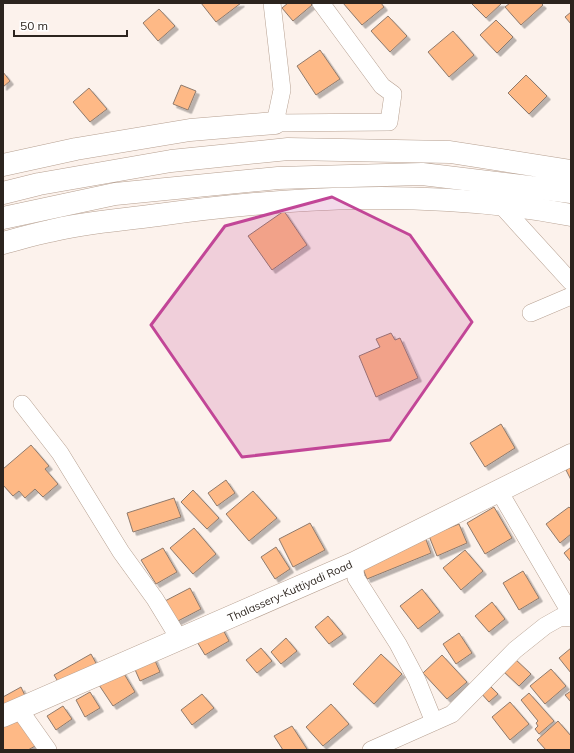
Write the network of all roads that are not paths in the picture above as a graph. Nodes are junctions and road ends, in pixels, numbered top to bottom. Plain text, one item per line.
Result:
1 (272, 3) edge
2 (321, 3) edge
3 (275, 123) junction
4 (3, 165) edge
5 (571, 171) edge
6 (571, 192) edge
7 (3, 193) edge
8 (500, 204) junction
9 (571, 215) edge
10 (3, 218) edge
11 (3, 243) edge
12 (571, 282) edge
13 (571, 296) edge
14 (530, 313) dead end
15 (22, 404) dead end
16 (571, 455) edge
17 (499, 491) junction
18 (354, 563) junction
19 (571, 614) edge
20 (571, 618) edge
21 (180, 640) junction
22 (11, 712) edge
23 (434, 722) junction
24 (48, 750) edge
25 (371, 750) edge

1 - 3 street
2 - 3 street
3 - 4 main road
5 - 7 main road
6 - 10 main road
8 - 9 main road
8 - 11 main road
8 - 12 street
13 - 14 street
15 - 21 street
16 - 17 main road, Thalassery-Kuttiyadi Road
17 - 18 main road, Thalassery-Kuttiyadi Road
17 - 19 street
18 - 21 main road, Thalassery-Kuttiyadi Road
18 - 23 street
20 - 23 street
21 - 22 main road, Thalassery-Kuttiyadi Road
22 - 24 street
23 - 25 street

